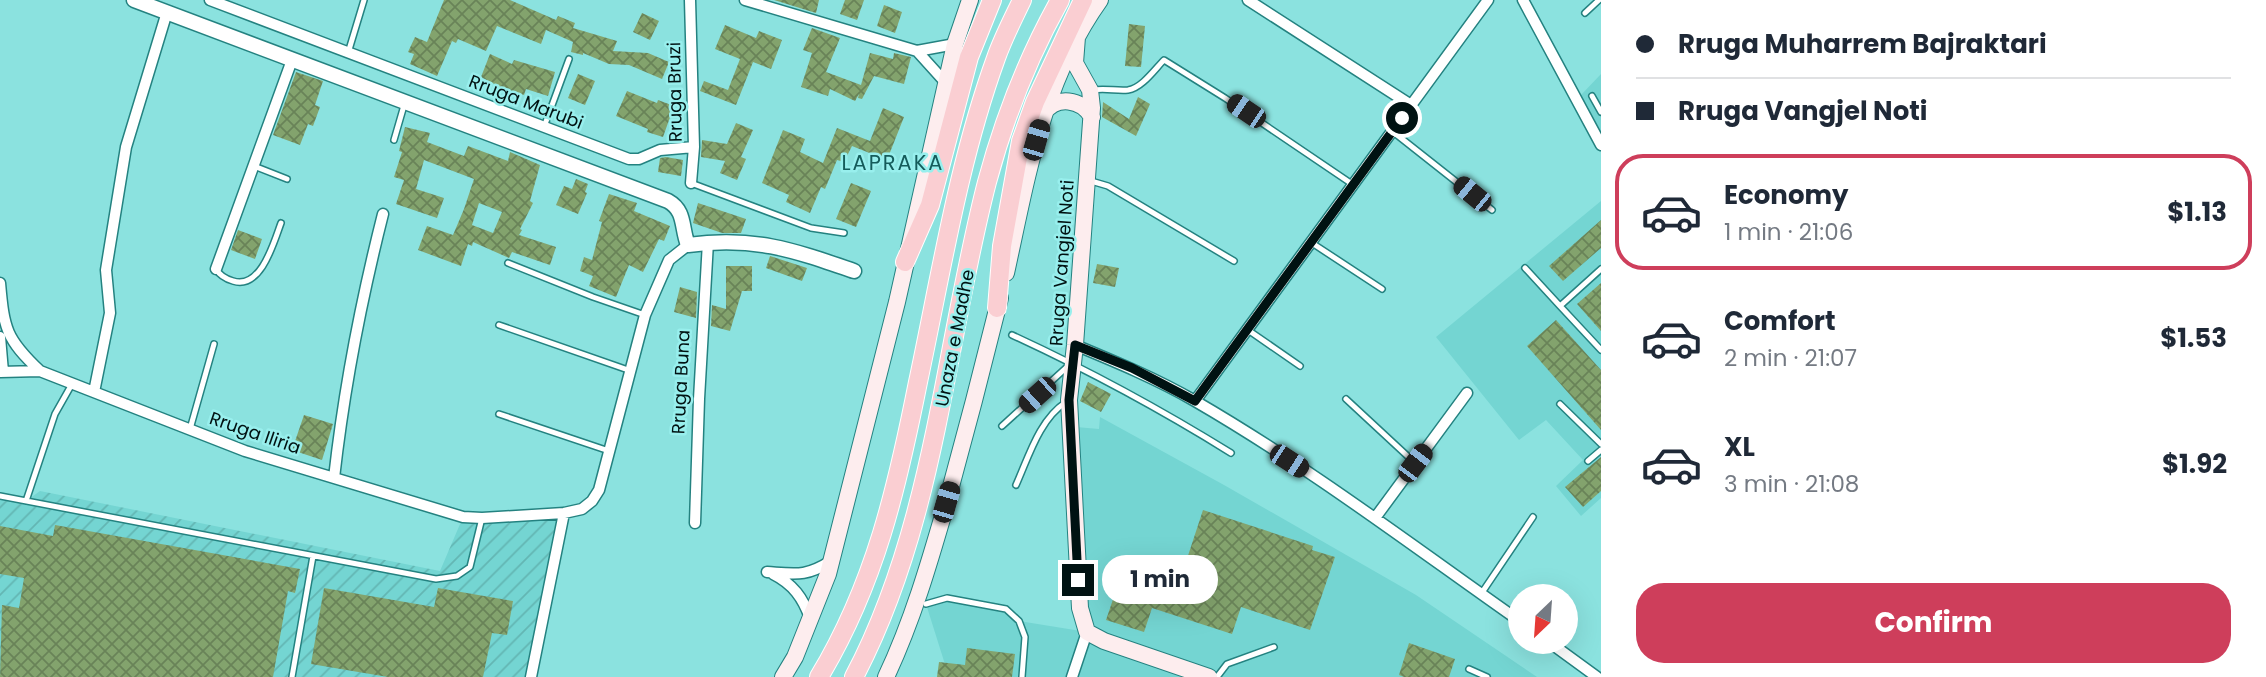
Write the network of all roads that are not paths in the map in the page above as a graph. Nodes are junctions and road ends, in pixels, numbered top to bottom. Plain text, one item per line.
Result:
1 (134, 0) edge
2 (211, 0) edge
3 (364, 0) edge
4 (690, 0) edge
5 (747, 0) edge
6 (970, 0) edge
7 (992, 0) edge
8 (1009, 0) edge
9 (1022, 0) edge
10 (1060, 0) edge
11 (1073, 0) edge
12 (1083, 0) edge
13 (1100, 0) edge
14 (1248, 0) edge
15 (1523, 0) edge
16 (1599, 0) edge
17 (1485, 1) edge
18 (167, 12) junction
19 (1585, 13) dead end
20 (1077, 37) junction
21 (955, 44) junction
22 (918, 51) junction
23 (348, 53) junction
24 (569, 59) dead end
25 (292, 60) junction
26 (1028, 66) junction
27 (945, 82) junction
28 (985, 90) junction
29 (1090, 90) junction
30 (1592, 96) dead end
31 (405, 102) junction
32 (1411, 105) junction
33 (1601, 112) edge
34 (1044, 113) junction
35 (1092, 113) junction
36 (544, 127) junction
37 (1392, 131) junction
38 (394, 140) dead end
39 (1601, 145) edge
40 (694, 147) junction
41 (254, 166) junction
42 (287, 179) dead end
43 (1088, 181) junction
44 (691, 183) joint
45 (1353, 185) junction
46 (1492, 210) dead end
47 (383, 214) dead end
48 (281, 223) dead end
49 (844, 233) dead end
50 (708, 242) junction
51 (1311, 242) junction
52 (688, 245) junction
53 (905, 261) junction
54 (1234, 261) dead end
55 (508, 262) dead end
56 (1525, 268) dead end
57 (216, 269) joint
58 (1601, 269) edge
59 (854, 271) dead end
60 (0, 283) edge
61 (1382, 289) dead end
62 (1560, 306) junction
63 (997, 308) junction
64 (645, 315) junction
65 (3, 317) junction
66 (499, 325) dead end
67 (1248, 330) junction
68 (1012, 335) dead end
69 (0, 337) edge
70 (214, 344) dead end
71 (1075, 345) junction
72 (1601, 350) edge
73 (1072, 363) junction
74 (1300, 366) dead end
75 (40, 370) junction
76 (631, 371) junction
77 (2, 372) edge
78 (72, 384) junction
79 (94, 393) junction
80 (1466, 393) dead end
81 (1346, 399) dead end
82 (1069, 400) junction
83 (1195, 401) junction
84 (1560, 404) dead end
85 (499, 414) dead end
86 (1002, 426) dead end
87 (190, 429) junction
88 (1601, 444) edge
89 (1601, 450) edge
90 (610, 452) junction
91 (1231, 453) dead end
92 (1588, 461) dead end
93 (1415, 463) junction
94 (334, 478) junction
95 (1016, 485) dead end
96 (0, 496) edge
97 (26, 501) junction
98 (564, 513) junction
99 (1375, 517) junction
100 (1533, 517) dead end
101 (482, 518) junction
102 (695, 523) dead end
103 (313, 556) junction
104 (831, 561) junction
105 (1481, 594) junction
106 (926, 604) dead end
107 (1508, 613) edge
108 (810, 618) junction
109 (1087, 632) junction
110 (1274, 647) dead end
111 (1565, 654) edge
112 (1469, 669) dead end
113 (292, 677) edge
114 (531, 677) edge
115 (783, 677) edge
116 (819, 677) edge
117 (854, 677) edge
118 (886, 677) edge
119 (1022, 677) edge
120 (1072, 677) edge
121 (1209, 677) edge
122 (1217, 677) edge
123 (1487, 677) edge
124 (1597, 677) edge

1 - 18 street
2 - 23 street, Rruga Marubi
3 - 23 lane
4 - 40 street, Rruga Bruzi
5 - 22 street
6 - 21 main road
7 - 53 highway
8 - 28 highway
9 - 28 highway, Unaza e Madhe
10 - 26 highway, Unaza e Madhe
11 - 26 highway
12 - 63 highway
13 - 20 main road
14 - 32 street
15 - 39 street
16 - 19 lane
17 - 32 street
18 - 25 street
18 - 79 street
20 - 29 main road
20 - 34 main road
21 - 22 street
21 - 27 main road
22 - 27 street
23 - 36 street, Rruga Marubi
24 - 36 lane
25 - 31 street
25 - 41 street
26 - 117 highway, Unaza e Madhe
27 - 53 main road
28 - 116 highway, Unaza e Madhe
29 - 35 main road
29 - 45 lane
30 - 33 lane
31 - 38 lane
31 - 52 street
32 - 37 street
34 - 35 main road
34 - 63 main road
35 - 43 main road, Rruga Vangjel Noti
36 - 40 street, Rruga Marubi
37 - 45 street
37 - 46 lane
40 - 44 street, Rruga Bruzi
41 - 42 lane
41 - 57 street
43 - 54 lane
43 - 71 main road, Rruga Vangjel Noti
44 - 49 lane
45 - 51 street
47 - 94 street
48 - 57 lane
50 - 52 street
50 - 59 street
50 - 102 street, Rruga Buna
51 - 61 lane
51 - 67 street
52 - 64 street
53 - 104 main road
55 - 64 lane
56 - 62 lane
58 - 62 lane
60 - 65 street, Rruga Iliria
62 - 72 lane
63 - 118 main road
64 - 76 street
65 - 69 street
65 - 75 street, Rruga Iliria
66 - 76 lane
67 - 74 lane
67 - 83 street
68 - 73 lane
69 - 77 street
70 - 87 lane
71 - 73 main road, Rruga Vangjel Noti
71 - 83 street
73 - 82 main road, Rruga Vangjel Noti
73 - 86 lane
73 - 91 lane
75 - 77 street
75 - 78 street, Rruga Iliria
76 - 90 street
78 - 79 street, Rruga Iliria
78 - 97 lane
79 - 87 street, Rruga Iliria
80 - 93 street
81 - 93 lane
82 - 95 lane
82 - 109 main road, Rruga Vangjel Noti
83 - 99 street
84 - 88 lane
85 - 90 lane
87 - 94 street, Rruga Iliria
89 - 92 lane
90 - 98 street
93 - 99 street
94 - 101 street, Rruga Iliria
96 - 97 lane
97 - 103 lane
98 - 101 street, Rruga Iliria
98 - 114 street
99 - 105 street
100 - 105 lane
101 - 103 lane
103 - 113 lane
104 - 108 main road
104 - 108 street
105 - 107 street
106 - 119 lane
108 - 115 main road
109 - 120 street
109 - 121 main road
110 - 122 lane
111 - 124 street
112 - 123 lane

